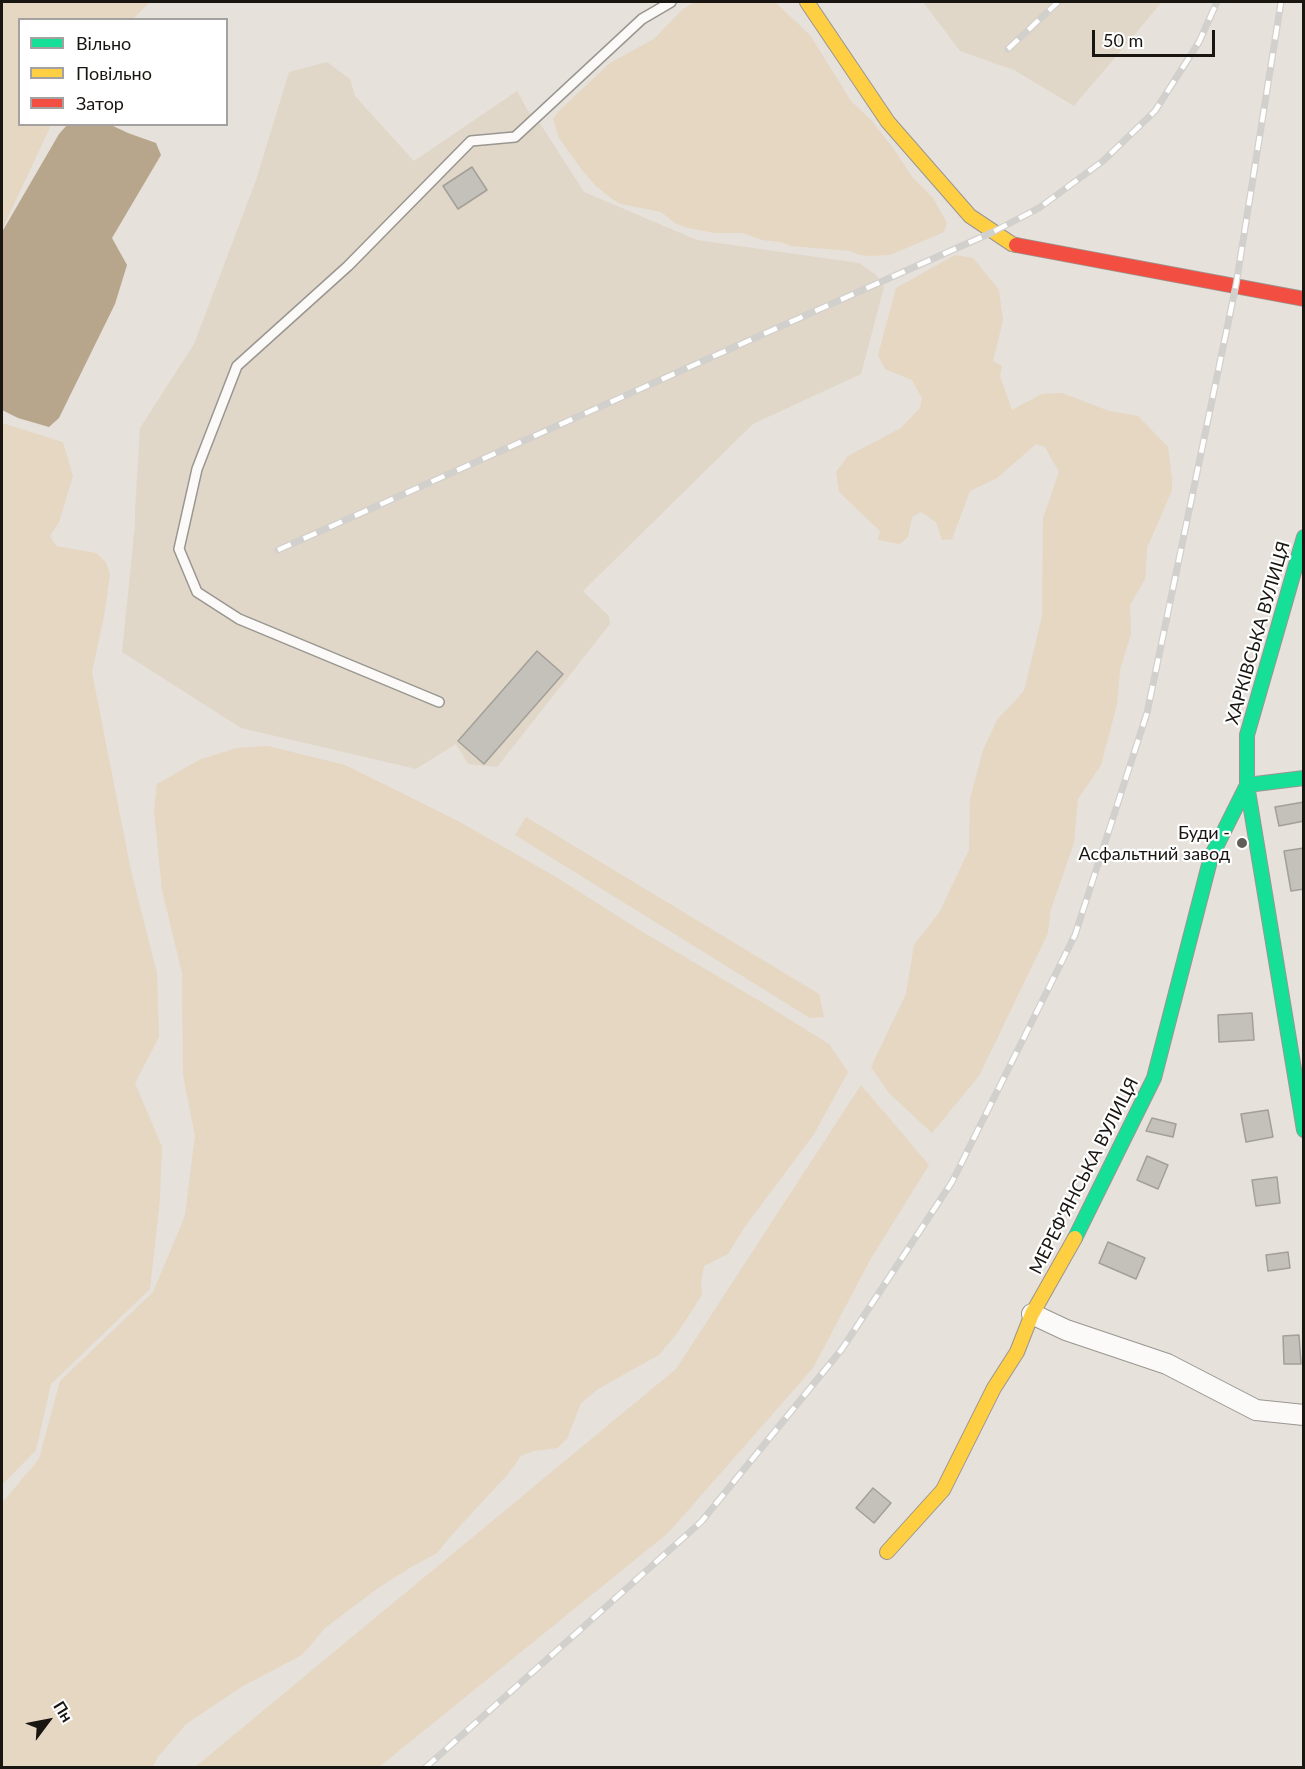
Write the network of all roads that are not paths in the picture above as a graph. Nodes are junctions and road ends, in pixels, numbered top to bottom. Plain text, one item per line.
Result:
1 (671, 2) edge
2 (807, 2) edge
3 (1304, 299) edge
4 (1304, 537) edge
5 (439, 702) dead end
6 (1304, 778) edge
7 (1246, 785) junction
8 (1298, 1064) edge
9 (1304, 1130) edge
10 (1032, 1314) junction
11 (1304, 1415) edge
12 (887, 1552) dead end

1 - 5 lane
2 - 3 street
4 - 7 street, ХАРКІВСЬКА ВУЛИЦЯ
6 - 7 street
7 - 8 street, ХАРКІВСЬКА ВУЛИЦЯ
7 - 10 street, МЕРЕФ'ЯНСЬКА ВУЛИЦЯ
8 - 9 street, ХАРКІВСЬКА ВУЛИЦЯ
10 - 11 street
10 - 12 street, МЕРЕФ'ЯНСЬКА ВУЛИЦЯ

